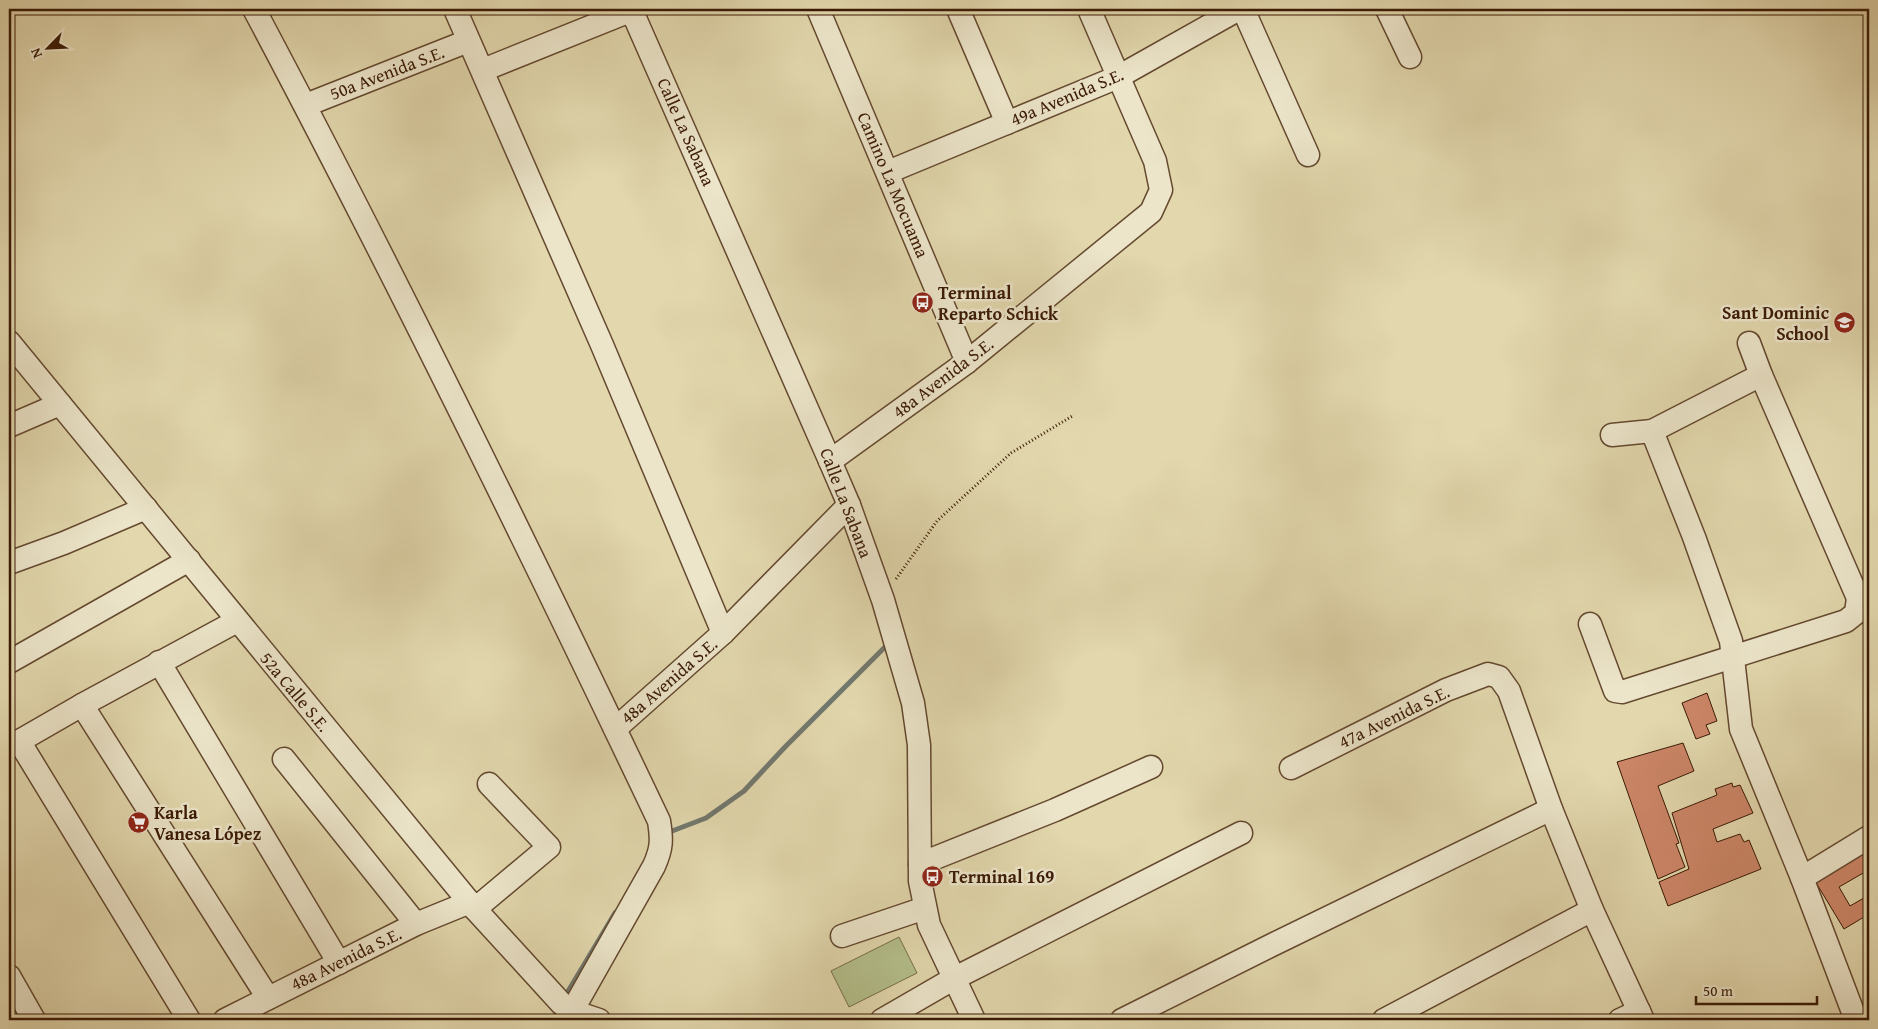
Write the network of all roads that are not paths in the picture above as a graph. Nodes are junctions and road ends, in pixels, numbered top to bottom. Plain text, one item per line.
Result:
1 (254, 9) edge
2 (456, 9) edge
3 (632, 9) edge
4 (818, 9) edge
5 (958, 9) edge
6 (1090, 9) edge
7 (1239, 9) edge
8 (1243, 9) edge
9 (1387, 9) edge
10 (468, 41) junction
11 (1410, 57) dead end
12 (483, 70) junction
13 (1118, 77) junction
14 (306, 105) junction
15 (1007, 123) junction
16 (1308, 155) dead end
17 (888, 172) junction
18 (9, 342) edge
19 (1749, 344) dead end
20 (967, 362) junction
21 (1761, 375) junction
22 (60, 404) junction
23 (9, 426) edge
24 (1652, 431) junction
25 (1612, 435) dead end
26 (830, 461) junction
27 (849, 505) junction
28 (146, 508) junction
29 (189, 560) junction
30 (9, 563) edge
31 (237, 621) junction
32 (1590, 624) dead end
33 (723, 633) junction
34 (1734, 658) junction
35 (9, 662) edge
36 (159, 662) junction
37 (82, 705) junction
38 (615, 729) junction
39 (14, 744) edge
40 (284, 758) dead end
41 (1151, 767) dead end
42 (1291, 768) dead end
43 (489, 784) dead end
44 (1551, 810) junction
45 (1242, 833) dead end
46 (1869, 837) edge
47 (920, 864) junction
48 (1802, 878) junction
49 (472, 905) junction
50 (925, 908) junction
51 (1592, 910) junction
52 (416, 924) junction
53 (842, 936) dead end
54 (339, 962) junction
55 (9, 976) edge
56 (953, 979) junction
57 (268, 998) junction
58 (570, 1015) edge
59 (1634, 1017) edge
60 (34, 1020) edge
61 (189, 1020) edge
62 (225, 1020) edge
63 (599, 1020) edge
64 (882, 1020) edge
65 (974, 1020) edge
66 (1122, 1020) edge
67 (1384, 1020) edge
68 (1856, 1020) edge

1 - 14 street
2 - 10 street
3 - 12 street
3 - 26 street, Calle La Sabana
4 - 17 street, Camino La Mocuama
5 - 15 street
6 - 13 street
7 - 13 street, 49a Avenida S.E.
8 - 16 street
9 - 11 street
10 - 12 street
10 - 14 street, 50a Avenida S.E.
12 - 33 street
13 - 15 street, 49a Avenida S.E.
13 - 20 street, 48a Avenida S.E.
14 - 38 street
15 - 17 street, 49a Avenida S.E.
17 - 20 street, Camino La Mocuama
18 - 22 street, 52a Calle S.E.
19 - 21 street
20 - 26 street, 48a Avenida S.E.
21 - 24 street
21 - 34 street
22 - 23 street
22 - 28 street, 52a Calle S.E.
24 - 25 street
24 - 34 street
26 - 27 street, Calle La Sabana
27 - 33 street, 48a Avenida S.E.
27 - 47 street, Calle La Sabana
28 - 29 street, 52a Calle S.E.
28 - 30 street
29 - 31 street, 52a Calle S.E.
29 - 35 street
31 - 36 street
31 - 49 street, 52a Calle S.E.
32 - 34 street
33 - 38 street, 48a Avenida S.E.
34 - 48 street
36 - 37 street
36 - 54 street
37 - 39 street
37 - 57 street
38 - 58 street
39 - 61 street
40 - 52 street
41 - 47 street
42 - 44 street, 47a Avenida S.E.
43 - 49 street, 48a Avenida S.E.
44 - 51 street
44 - 66 street
45 - 56 street
46 - 48 street
47 - 50 street, Calle La Sabana
48 - 68 street
49 - 52 street, 48a Avenida S.E.
49 - 58 street, 52a Calle S.E.
50 - 53 street
50 - 56 street, Calle La Sabana
51 - 59 street
51 - 67 street
52 - 54 street, 48a Avenida S.E.
54 - 57 street, 48a Avenida S.E.
55 - 60 street
56 - 64 street
56 - 65 street, Calle La Sabana
57 - 62 street, 48a Avenida S.E.
58 - 63 street, 52a Calle S.E.

